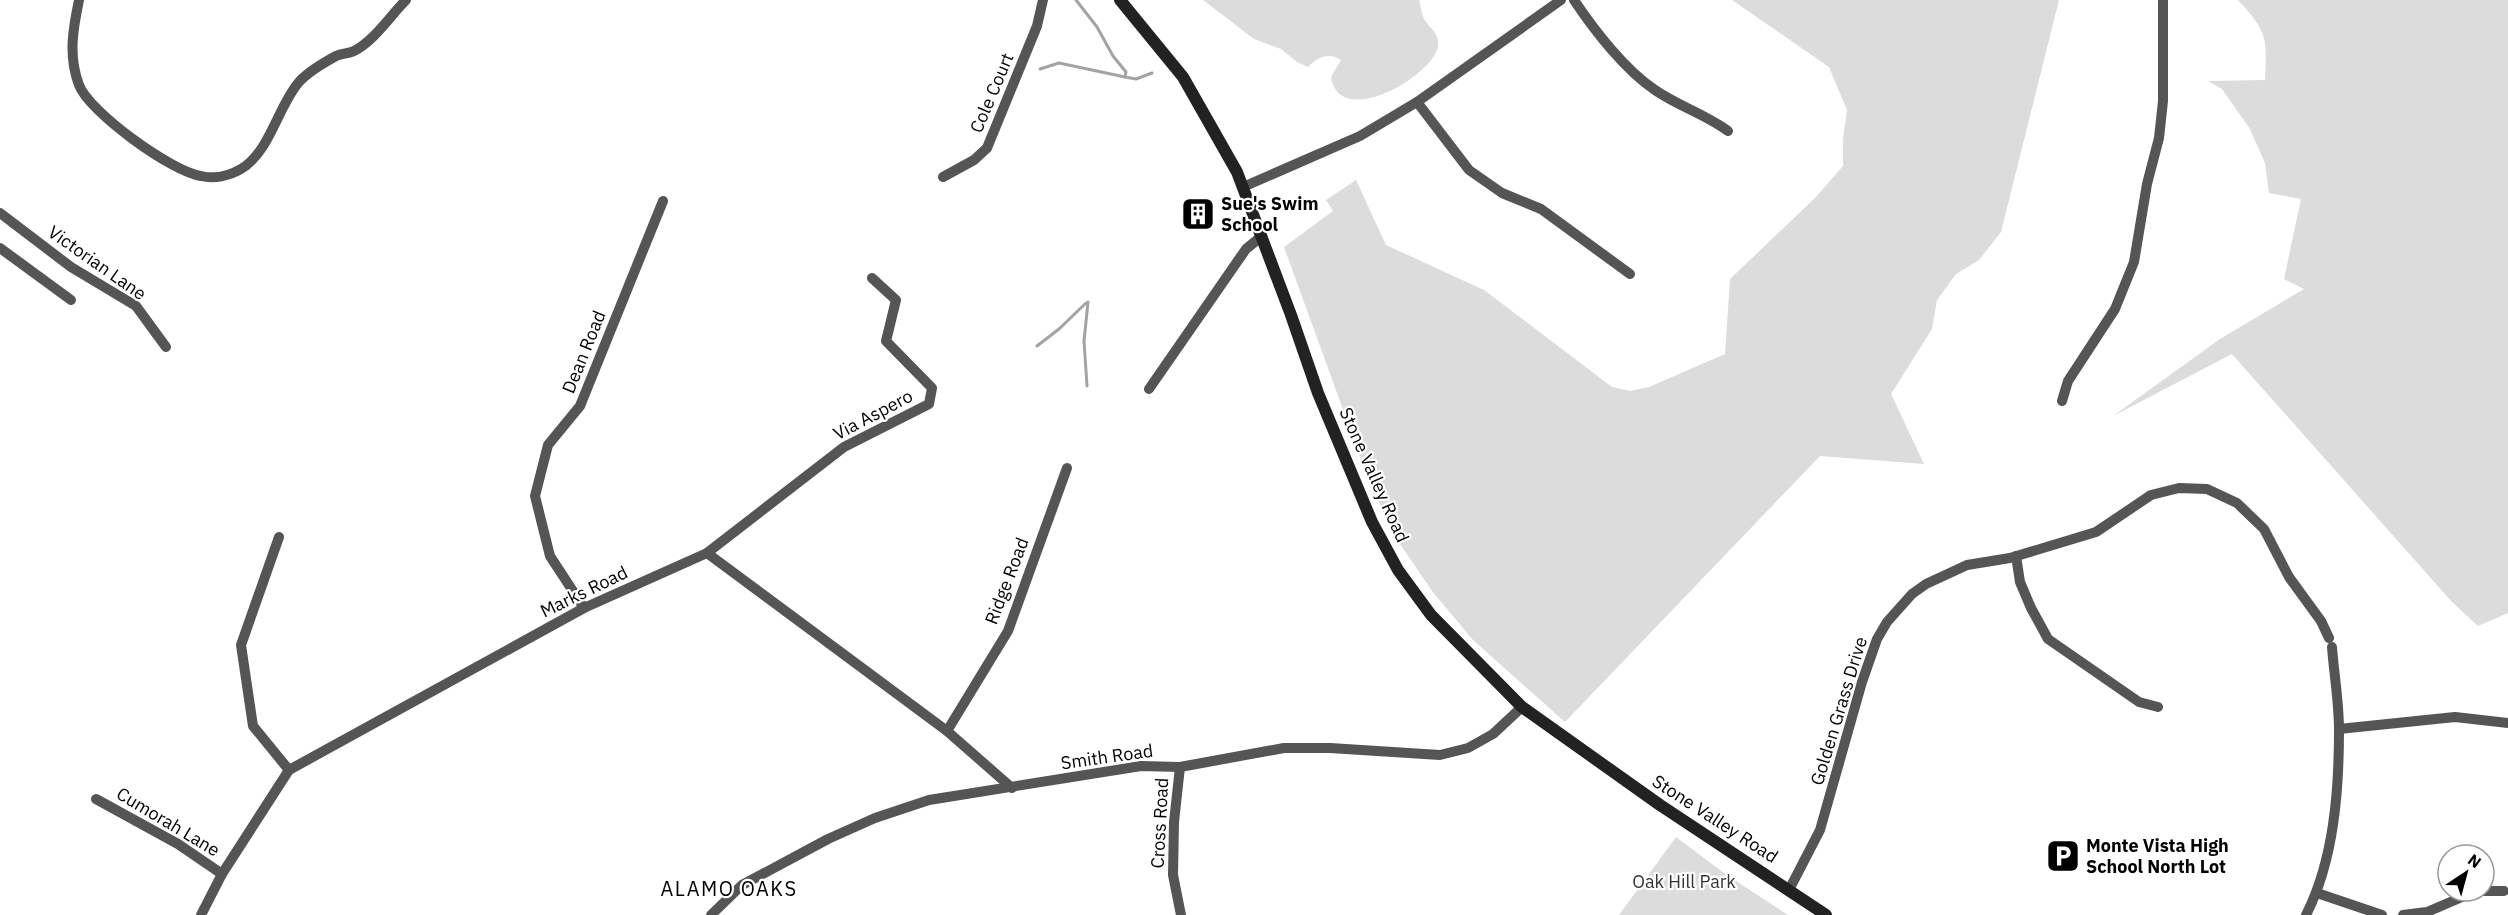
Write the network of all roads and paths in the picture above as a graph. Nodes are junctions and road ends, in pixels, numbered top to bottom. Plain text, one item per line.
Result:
1 (80, 0) edge
2 (405, 0) edge
3 (1043, 0) edge
4 (1120, 0) edge
5 (1561, 0) edge
6 (1574, 0) edge
7 (2163, 0) edge
8 (1417, 102) junction
9 (1728, 131) dead end
10 (942, 177) dead end
11 (1243, 187) junction
12 (663, 201) dead end
13 (0, 213) edge
14 (1263, 236) junction
15 (0, 248) edge
16 (1630, 274) dead end
17 (872, 278) dead end
18 (71, 300) dead end
19 (166, 347) dead end
20 (1149, 389) dead end
21 (2062, 401) dead end
22 (1067, 468) dead end
23 (279, 537) dead end
24 (707, 553) junction
25 (2016, 556) junction
26 (584, 608) junction
27 (1522, 707) junction
28 (2158, 707) dead end
29 (2508, 723) edge
30 (2339, 729) junction
31 (947, 731) junction
32 (1180, 767) junction
33 (289, 770) junction
34 (1012, 788) junction
35 (96, 799) dead end
36 (222, 874) junction
37 (1789, 890) junction
38 (2504, 891) dead end
39 (2317, 893) junction
40 (201, 915) edge
41 (711, 915) edge
42 (1181, 915) edge
43 (1826, 915) edge
44 (2306, 915) edge
45 (2382, 915) edge
46 (2403, 915) edge

1 - 2 street
3 - 10 street, Cole Court
4 - 11 street, Stone Valley Road
5 - 8 street
6 - 9 street
7 - 21 street
8 - 11 street
8 - 16 street
11 - 14 street, Stone Valley Road
12 - 26 street, Dean Road
13 - 19 street, Victorian Lane
14 - 20 street
14 - 27 street, Stone Valley Road
15 - 18 street
17 - 24 street, Via Aspero
22 - 31 street, Ridge Road
23 - 33 street
24 - 26 street, Marks Road
24 - 31 street
25 - 28 street
25 - 30 street, Golden Grass Drive
25 - 37 street, Golden Grass Drive
26 - 33 street, Marks Road
27 - 32 street, Smith Road
27 - 37 street, Stone Valley Road
29 - 30 street
30 - 39 street
31 - 34 street
32 - 34 street, Smith Road
32 - 42 street, Cross Road
33 - 36 street, Marks Road
34 - 41 street, Smith Road
35 - 36 street, Cumorah Lane
36 - 40 street, Marks Road
37 - 43 street, Stone Valley Road
38 - 46 street
39 - 44 street
39 - 45 street

